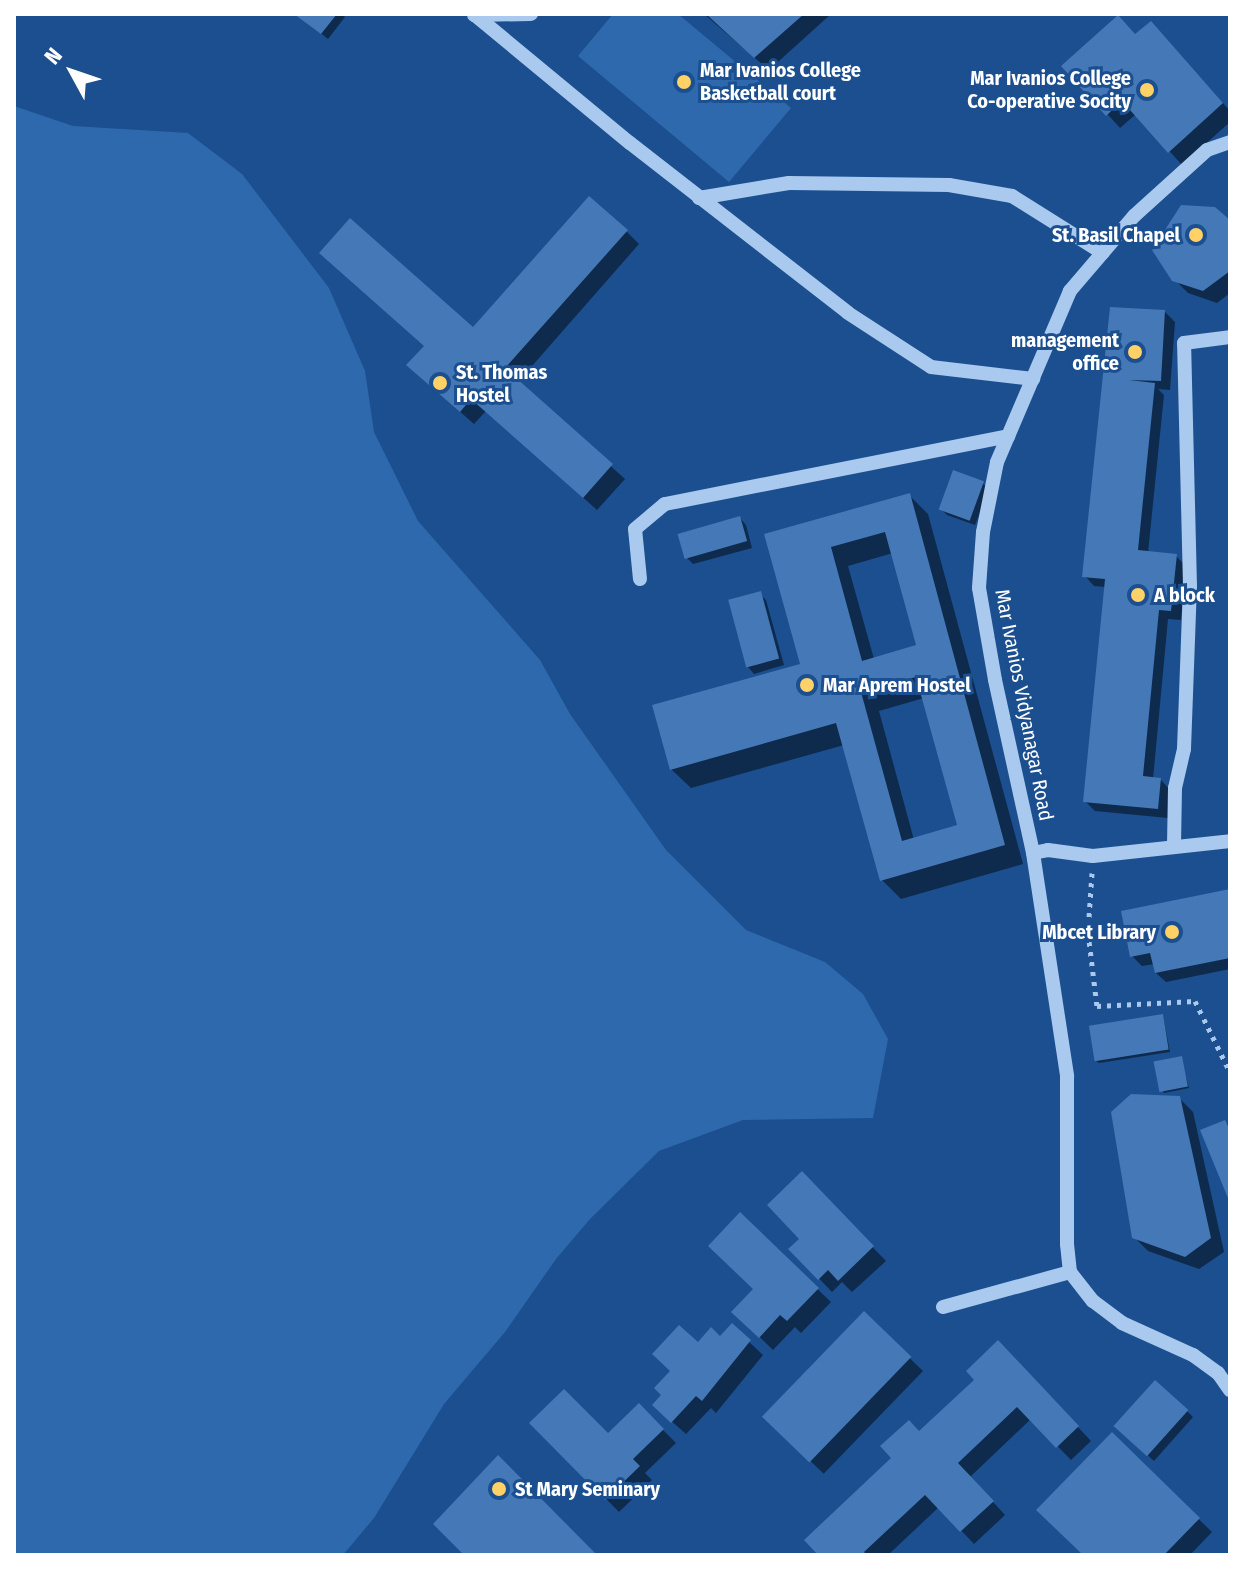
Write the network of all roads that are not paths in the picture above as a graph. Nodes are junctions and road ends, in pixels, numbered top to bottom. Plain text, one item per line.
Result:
1 (531, 14) edge
2 (472, 15) edge
3 (1230, 142) edge
4 (699, 198) junction
5 (1103, 253) junction
6 (1230, 337) edge
7 (1033, 379) junction
8 (1008, 436) junction
9 (640, 579) dead end
10 (1230, 841) edge
11 (1174, 845) junction
12 (1033, 853) junction
13 (1070, 1272) junction
14 (943, 1307) dead end
15 (1230, 1390) edge

1 - 2 street
2 - 4 street
3 - 5 street, Mar Ivanios Vidyanagar Road
4 - 5 street
4 - 7 street
5 - 7 street, Mar Ivanios Vidyanagar Road
6 - 11 street
7 - 8 street, Mar Ivanios Vidyanagar Road
8 - 9 street
8 - 12 street, Mar Ivanios Vidyanagar Road
10 - 11 street
11 - 12 street
12 - 13 street, Mar Ivanios Vidyanagar Road
13 - 14 street
13 - 15 street

